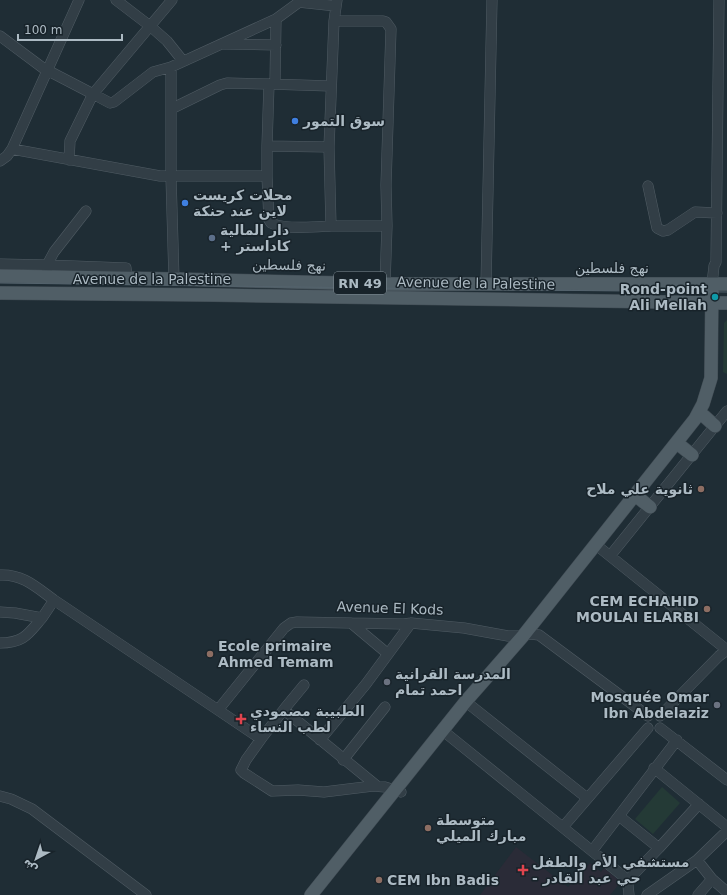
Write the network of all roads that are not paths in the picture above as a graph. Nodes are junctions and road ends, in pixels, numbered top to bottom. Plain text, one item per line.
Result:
1 (79, 0) edge
2 (116, 0) edge
3 (172, 0) edge
4 (492, 0) edge
5 (719, 0) edge
6 (300, 1) edge
7 (337, 3) edge
8 (276, 19) junction
9 (334, 21) junction
10 (150, 26) junction
11 (0, 36) edge
12 (220, 44) junction
13 (276, 45) junction
14 (183, 61) junction
15 (171, 67) junction
16 (48, 71) junction
17 (723, 80) edge
18 (272, 84) junction
19 (330, 86) junction
20 (93, 94) junction
21 (171, 109) junction
22 (267, 146) junction
23 (329, 147) junction
24 (12, 149) junction
25 (69, 160) junction
26 (0, 161) edge
27 (267, 176) junction
28 (171, 177) junction
29 (648, 186) dead end
30 (86, 211) dead end
31 (717, 213) junction
32 (331, 226) junction
33 (387, 226) junction
34 (0, 264) edge
35 (47, 271) junction
36 (0, 276) edge
37 (174, 278) junction
38 (386, 284) junction
39 (720, 284) edge
40 (486, 285) junction
41 (0, 293) edge
42 (720, 304) edge
43 (727, 411) edge
44 (704, 416) junction
45 (715, 426) junction
46 (687, 451) junction
47 (605, 552) junction
48 (0, 575) edge
49 (54, 600) junction
50 (0, 612) edge
51 (42, 618) junction
52 (351, 623) junction
53 (411, 623) junction
54 (527, 635) junction
55 (0, 643) edge
56 (388, 654) junction
57 (725, 655) edge
58 (304, 686) dead end
59 (470, 705) junction
60 (385, 707) dead end
61 (218, 710) junction
62 (284, 710) junction
63 (648, 716) junction
64 (660, 716) junction
65 (648, 728) junction
66 (660, 728) junction
67 (444, 732) junction
68 (261, 739) junction
69 (320, 740) junction
70 (676, 740) junction
71 (343, 760) junction
72 (654, 768) junction
73 (727, 780) edge
74 (377, 786) junction
75 (398, 791) junction
76 (0, 796) edge
77 (587, 798) junction
78 (698, 804) junction
79 (618, 816) junction
80 (563, 827) junction
81 (727, 827) edge
82 (727, 831) edge
83 (659, 848) junction
84 (592, 850) junction
85 (697, 860) junction
86 (712, 879) junction
87 (627, 880) junction
88 (727, 892) edge
89 (146, 895) edge
90 (311, 895) edge
91 (320, 895) edge
92 (630, 895) edge
93 (647, 895) edge
94 (698, 895) edge

1 - 16 street
2 - 10 street
3 - 10 street
4 - 40 street
5 - 17 street
6 - 7 street
6 - 8 street
7 - 9 street
8 - 12 street
8 - 13 street
9 - 19 street
9 - 33 street
10 - 14 street
10 - 20 street
11 - 16 street
12 - 13 street
12 - 14 street
13 - 18 street
14 - 15 street
15 - 20 street
15 - 21 street
16 - 20 street
16 - 24 street
17 - 31 street
18 - 19 street
18 - 21 street
18 - 22 street
19 - 23 street
20 - 25 street
21 - 28 street
22 - 23 street
22 - 27 street
23 - 32 street
24 - 25 street
24 - 26 street
25 - 28 street
27 - 28 street
27 - 32 street
28 - 37 street
29 - 31 street
30 - 35 street
31 - 39 street
32 - 33 street
33 - 38 street
34 - 35 street
35 - 36 main road, نهج فلسطين / RN 49
35 - 37 main road, نهج فلسطين / RN 49
37 - 38 main road, نهج فلسطين / RN 49
38 - 40 main road, نهج فلسطين / RN 49
39 - 40 main road, نهج فلسطين / RN 49
39 - 42 main road
41 - 42 main road, Avenue de la Palestine / RN 49
42 - 44 main road
42 - 54 main road
43 - 45 street
44 - 45 main road
44 - 46 main road
45 - 46 street
46 - 47 main road
47 - 54 main road
47 - 57 street
48 - 49 street
49 - 51 street
49 - 61 street
50 - 51 street
51 - 55 street
52 - 53 street, Avenue El Kods
52 - 56 street
52 - 61 street, Avenue El Kods
53 - 54 street, Avenue El Kods
53 - 56 street
54 - 59 main road
54 - 63 street
54 - 67 main road
56 - 69 street
57 - 64 street
58 - 62 street
59 - 67 main road
59 - 77 street
60 - 71 street
61 - 68 street
62 - 68 street
62 - 69 street
63 - 64 street
63 - 65 street
64 - 66 street
65 - 66 street
65 - 77 street
66 - 70 street
67 - 75 main road
67 - 80 street
68 - 74 street
69 - 71 street
70 - 72 street
70 - 73 street
71 - 74 street
72 - 78 street
72 - 79 street
74 - 75 street
75 - 90 main road
75 - 91 main road
76 - 89 street
77 - 80 street
78 - 81 street
78 - 83 street
79 - 83 street
79 - 84 street
80 - 84 street
82 - 85 street
83 - 87 street
84 - 87 street
85 - 86 street
85 - 93 street
86 - 88 street
86 - 94 street
87 - 92 street

